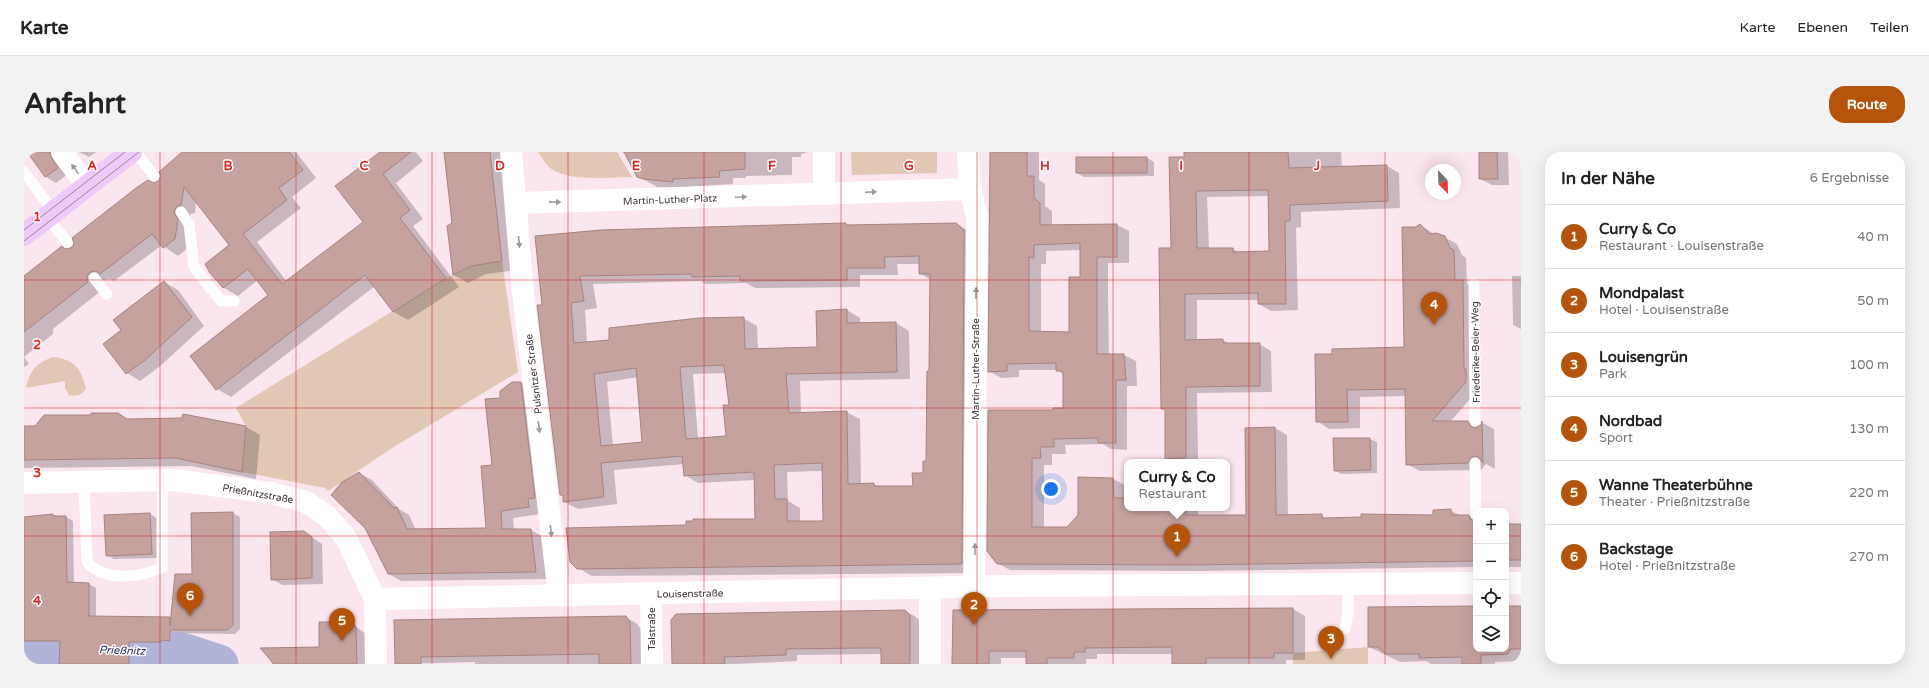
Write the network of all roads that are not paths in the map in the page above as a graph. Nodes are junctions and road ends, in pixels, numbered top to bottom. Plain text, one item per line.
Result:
1 (62, 152) edge
2 (131, 152) edge
3 (136, 152) edge
4 (511, 152) edge
5 (824, 152) edge
6 (968, 152) edge
7 (24, 172) edge
8 (154, 176) dead end
9 (87, 186) junction
10 (970, 189) junction
11 (824, 194) junction
12 (516, 203) junction
13 (181, 212) dead end
14 (51, 214) junction
15 (24, 235) edge
16 (67, 242) dead end
17 (94, 278) dead end
18 (1474, 284) dead end
19 (107, 294) dead end
20 (234, 301) dead end
21 (1475, 421) dead end
22 (1475, 463) dead end
23 (162, 480) junction
24 (84, 482) junction
25 (24, 483) edge
26 (1476, 508) edge
27 (1473, 583) edge
28 (1509, 583) edge
29 (1521, 583) edge
30 (1348, 584) junction
31 (974, 588) junction
32 (930, 589) junction
33 (651, 594) junction
34 (559, 595) junction
35 (375, 599) junction
36 (1346, 630) dead end
37 (376, 664) edge
38 (652, 664) edge
39 (930, 664) edge

9 -> 1 street
2 - 9 main road
3 - 8 lane
4 - 12 street, Pulsnitzer Straße
5 - 11 street
6 - 10 street, Martin-Luther-Straße
7 - 14 lane
9 - 14 main road
11 -> 10 street, Martin-Luther-Platz
31 -> 10 street, Martin-Luther-Straße
12 -> 11 street, Martin-Luther-Platz
12 -> 34 street, Pulsnitzer Straße
13 - 20 lane
14 - 15 main road
14 - 16 lane
17 - 19 lane
18 - 21 lane, Friederike-Beier-Weg
22 - 26 lane
23 - 24 street, Prießnitzstraße
23 - 24 lane
23 - 35 street, Prießnitzstraße
24 - 25 street, Prießnitzstraße
27 - 30 street, Louisenstraße
28 - 29 street
30 - 31 street, Louisenstraße
30 - 36 lane
31 - 32 street, Louisenstraße
32 - 33 street, Louisenstraße
32 - 39 street
33 - 34 street, Louisenstraße
33 - 38 street, Talstraße
34 - 35 street, Louisenstraße
35 - 37 street, Prießnitzstraße

